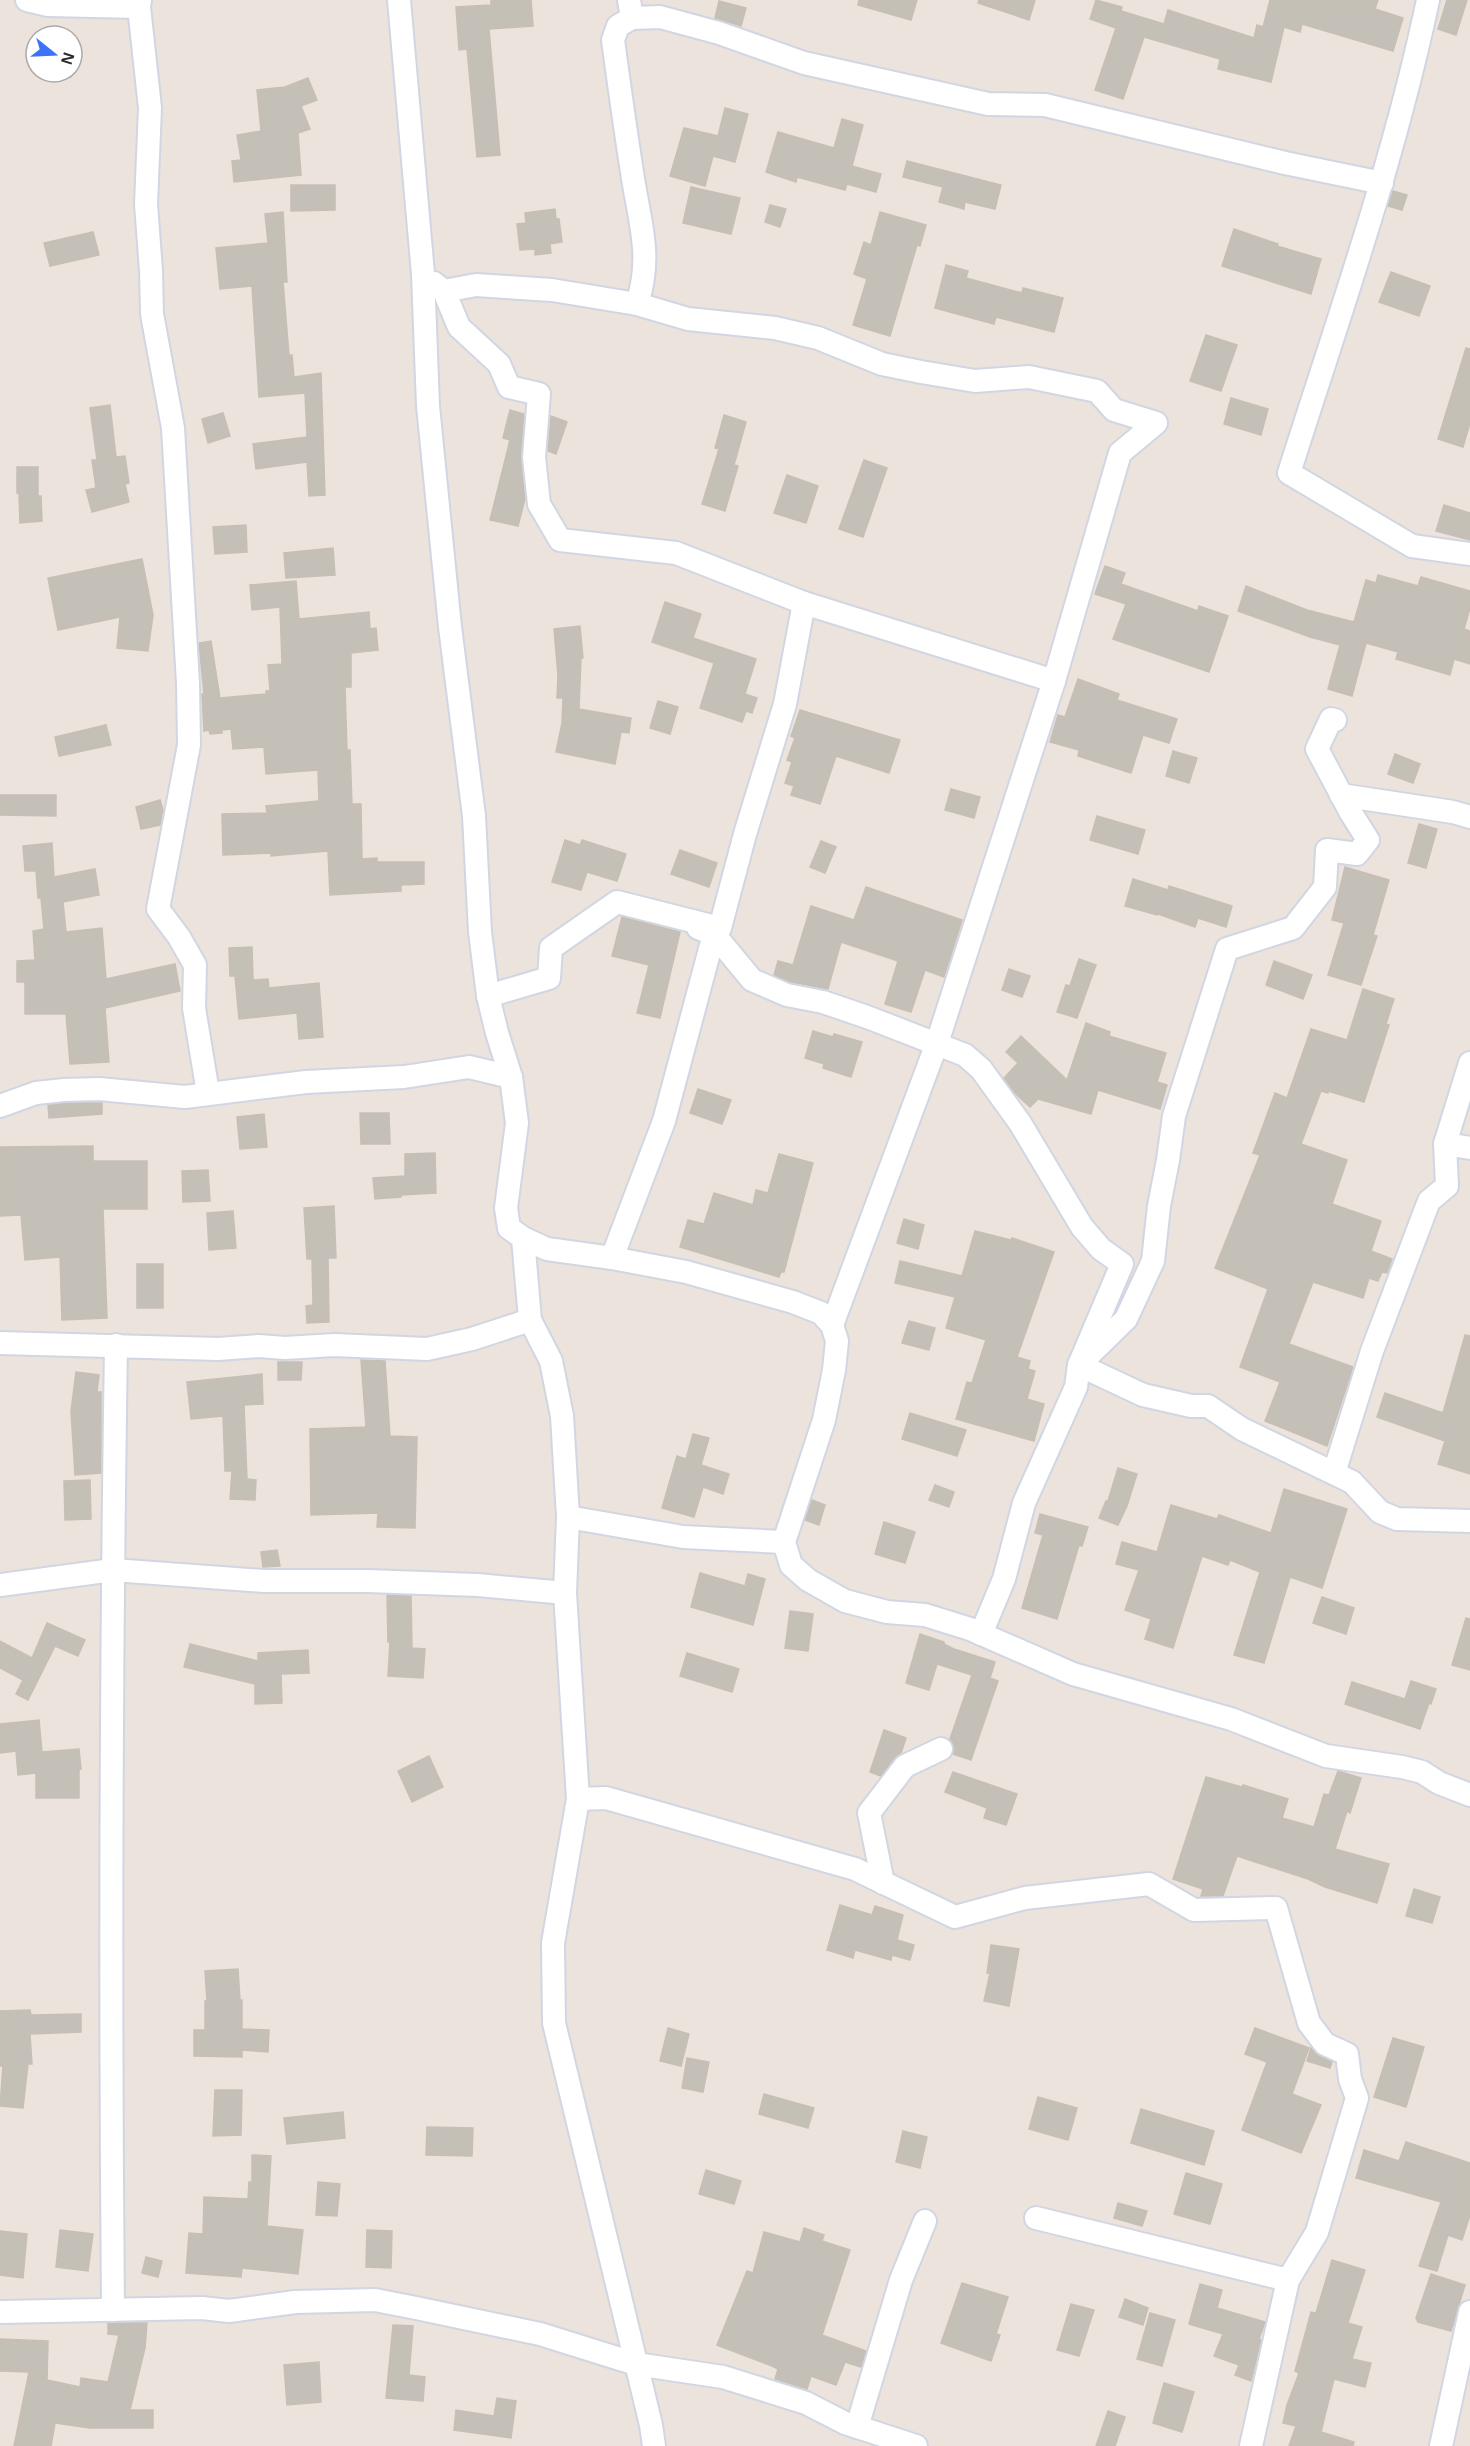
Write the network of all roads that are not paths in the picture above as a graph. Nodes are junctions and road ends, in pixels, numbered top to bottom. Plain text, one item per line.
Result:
1 (27, 0) edge
2 (399, 0) edge
3 (1428, 0) edge
4 (139, 4) edge
5 (630, 9) edge
6 (1382, 183) junction
7 (423, 274) junction
8 (444, 291) junction
9 (637, 303) junction
10 (1470, 554) edge
11 (804, 603) junction
12 (1054, 681) junction
13 (1335, 720) dead end
14 (1341, 795) junction
15 (1470, 817) edge
16 (617, 902) junction
17 (714, 933) junction
18 (488, 996) junction
19 (497, 1033) junction
20 (937, 1043) junction
21 (1470, 1064) edge
22 (469, 1067) junction
23 (512, 1077) junction
24 (208, 1093) junction
25 (0, 1106) edge
26 (1445, 1144) junction
27 (1470, 1148) edge
28 (524, 1238) junction
29 (612, 1258) junction
30 (530, 1320) junction
31 (832, 1325) junction
32 (0, 1343) edge
33 (117, 1345) junction
34 (1079, 1365) junction
35 (1334, 1473) junction
36 (568, 1516) junction
37 (1470, 1521) edge
38 (784, 1542) junction
39 (113, 1570) junction
40 (0, 1585) edge
41 (565, 1593) junction
42 (981, 1634) junction
43 (941, 1749) dead end
44 (1470, 1795) edge
45 (578, 1799) junction
46 (883, 1883) junction
47 (1036, 2218) dead end
48 (925, 2221) dead end
49 (1288, 2280) junction
50 (113, 2310) junction
51 (0, 2312) edge
52 (1470, 2312) edge
53 (636, 2364) junction
54 (857, 2427) junction
55 (654, 2446) edge
56 (916, 2446) edge
57 (1251, 2446) edge
58 (1441, 2446) edge

1 - 4 street
2 - 7 street
3 - 6 street
4 - 24 street
5 - 6 street
5 - 9 street
6 - 10 street
7 - 8 street
7 - 18 street
8 - 9 street
8 - 11 street
9 - 12 street
11 - 12 street
11 - 16 street
12 - 20 street
13 - 14 street
14 - 15 street
14 - 34 street
16 - 17 street
16 - 18 street
17 - 20 street
17 - 29 street
18 - 19 street
19 - 22 street
19 - 23 street
20 - 31 street
20 - 34 street
21 - 26 street
22 - 23 street
22 - 24 street
23 - 28 street
24 - 25 street
26 - 27 street
26 - 35 street
28 - 29 street
28 - 30 street
29 - 31 street
30 - 33 street
30 - 36 street
31 - 38 street
32 - 33 street
33 - 39 street
34 - 35 street
34 - 42 street
35 - 37 street
36 - 38 street
36 - 41 street
38 - 42 street
39 - 40 street
39 - 41 street
39 - 50 street
41 - 45 street
42 - 44 street
43 - 46 street
45 - 46 street
45 - 53 street
46 - 49 street
47 - 49 street
48 - 54 street
49 - 57 street
50 - 51 street
50 - 53 street
52 - 58 street
53 - 54 street
53 - 55 street
54 - 56 street

